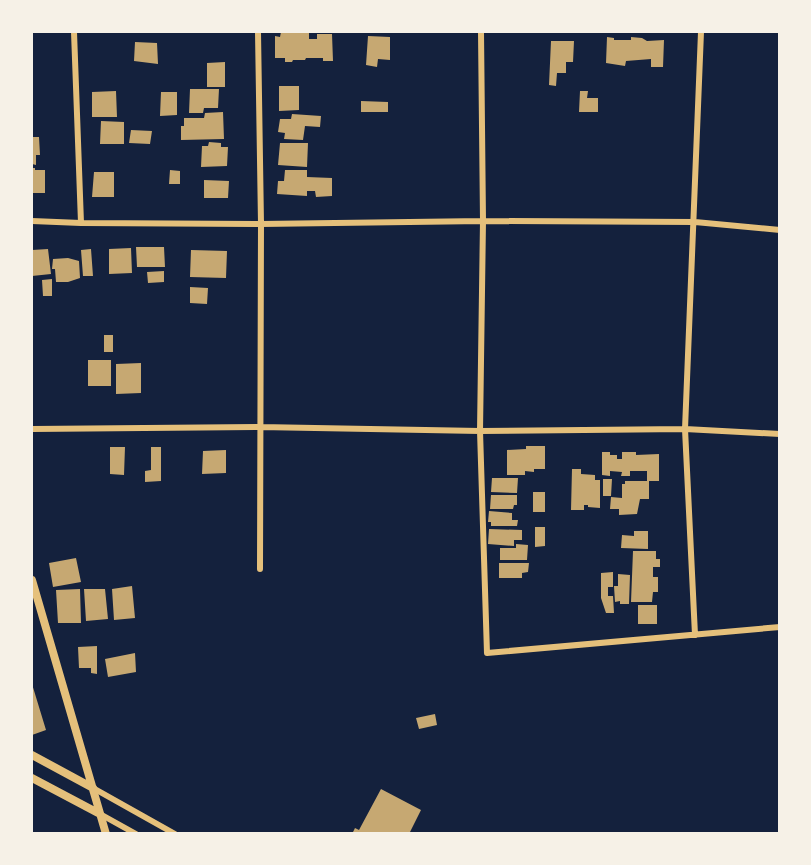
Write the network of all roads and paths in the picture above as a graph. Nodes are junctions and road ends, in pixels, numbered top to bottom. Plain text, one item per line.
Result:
1 (74, 32) edge
2 (258, 32) edge
3 (481, 32) edge
4 (701, 32) edge
5 (32, 221) edge
6 (483, 221) junction
7 (695, 222) junction
8 (81, 223) junction
9 (261, 224) junction
10 (780, 230) edge
11 (260, 427) junction
12 (32, 429) edge
13 (685, 429) junction
14 (480, 431) junction
15 (780, 434) edge
16 (260, 569) dead end
17 (32, 580) edge
18 (780, 627) edge
19 (695, 635) junction
20 (32, 755) edge
21 (32, 777) edge
22 (93, 788) junction
23 (100, 814) junction
24 (106, 834) edge
25 (136, 834) edge
26 (175, 834) edge

1 - 8 street
2 - 9 street
3 - 6 street
4 - 7 street
5 - 8 street
6 - 7 street
6 - 9 street
6 - 14 street
7 - 10 street
7 - 13 street
8 - 9 street
9 - 11 street
11 - 12 street
11 - 14 street
11 - 16 street
13 - 14 street
13 - 15 street
13 - 19 street
14 - 19 street
17 - 22 main road
18 - 19 street
20 - 22 main road
21 - 23 main road
22 - 23 main road
22 - 26 street
23 - 24 main road
23 - 25 street

